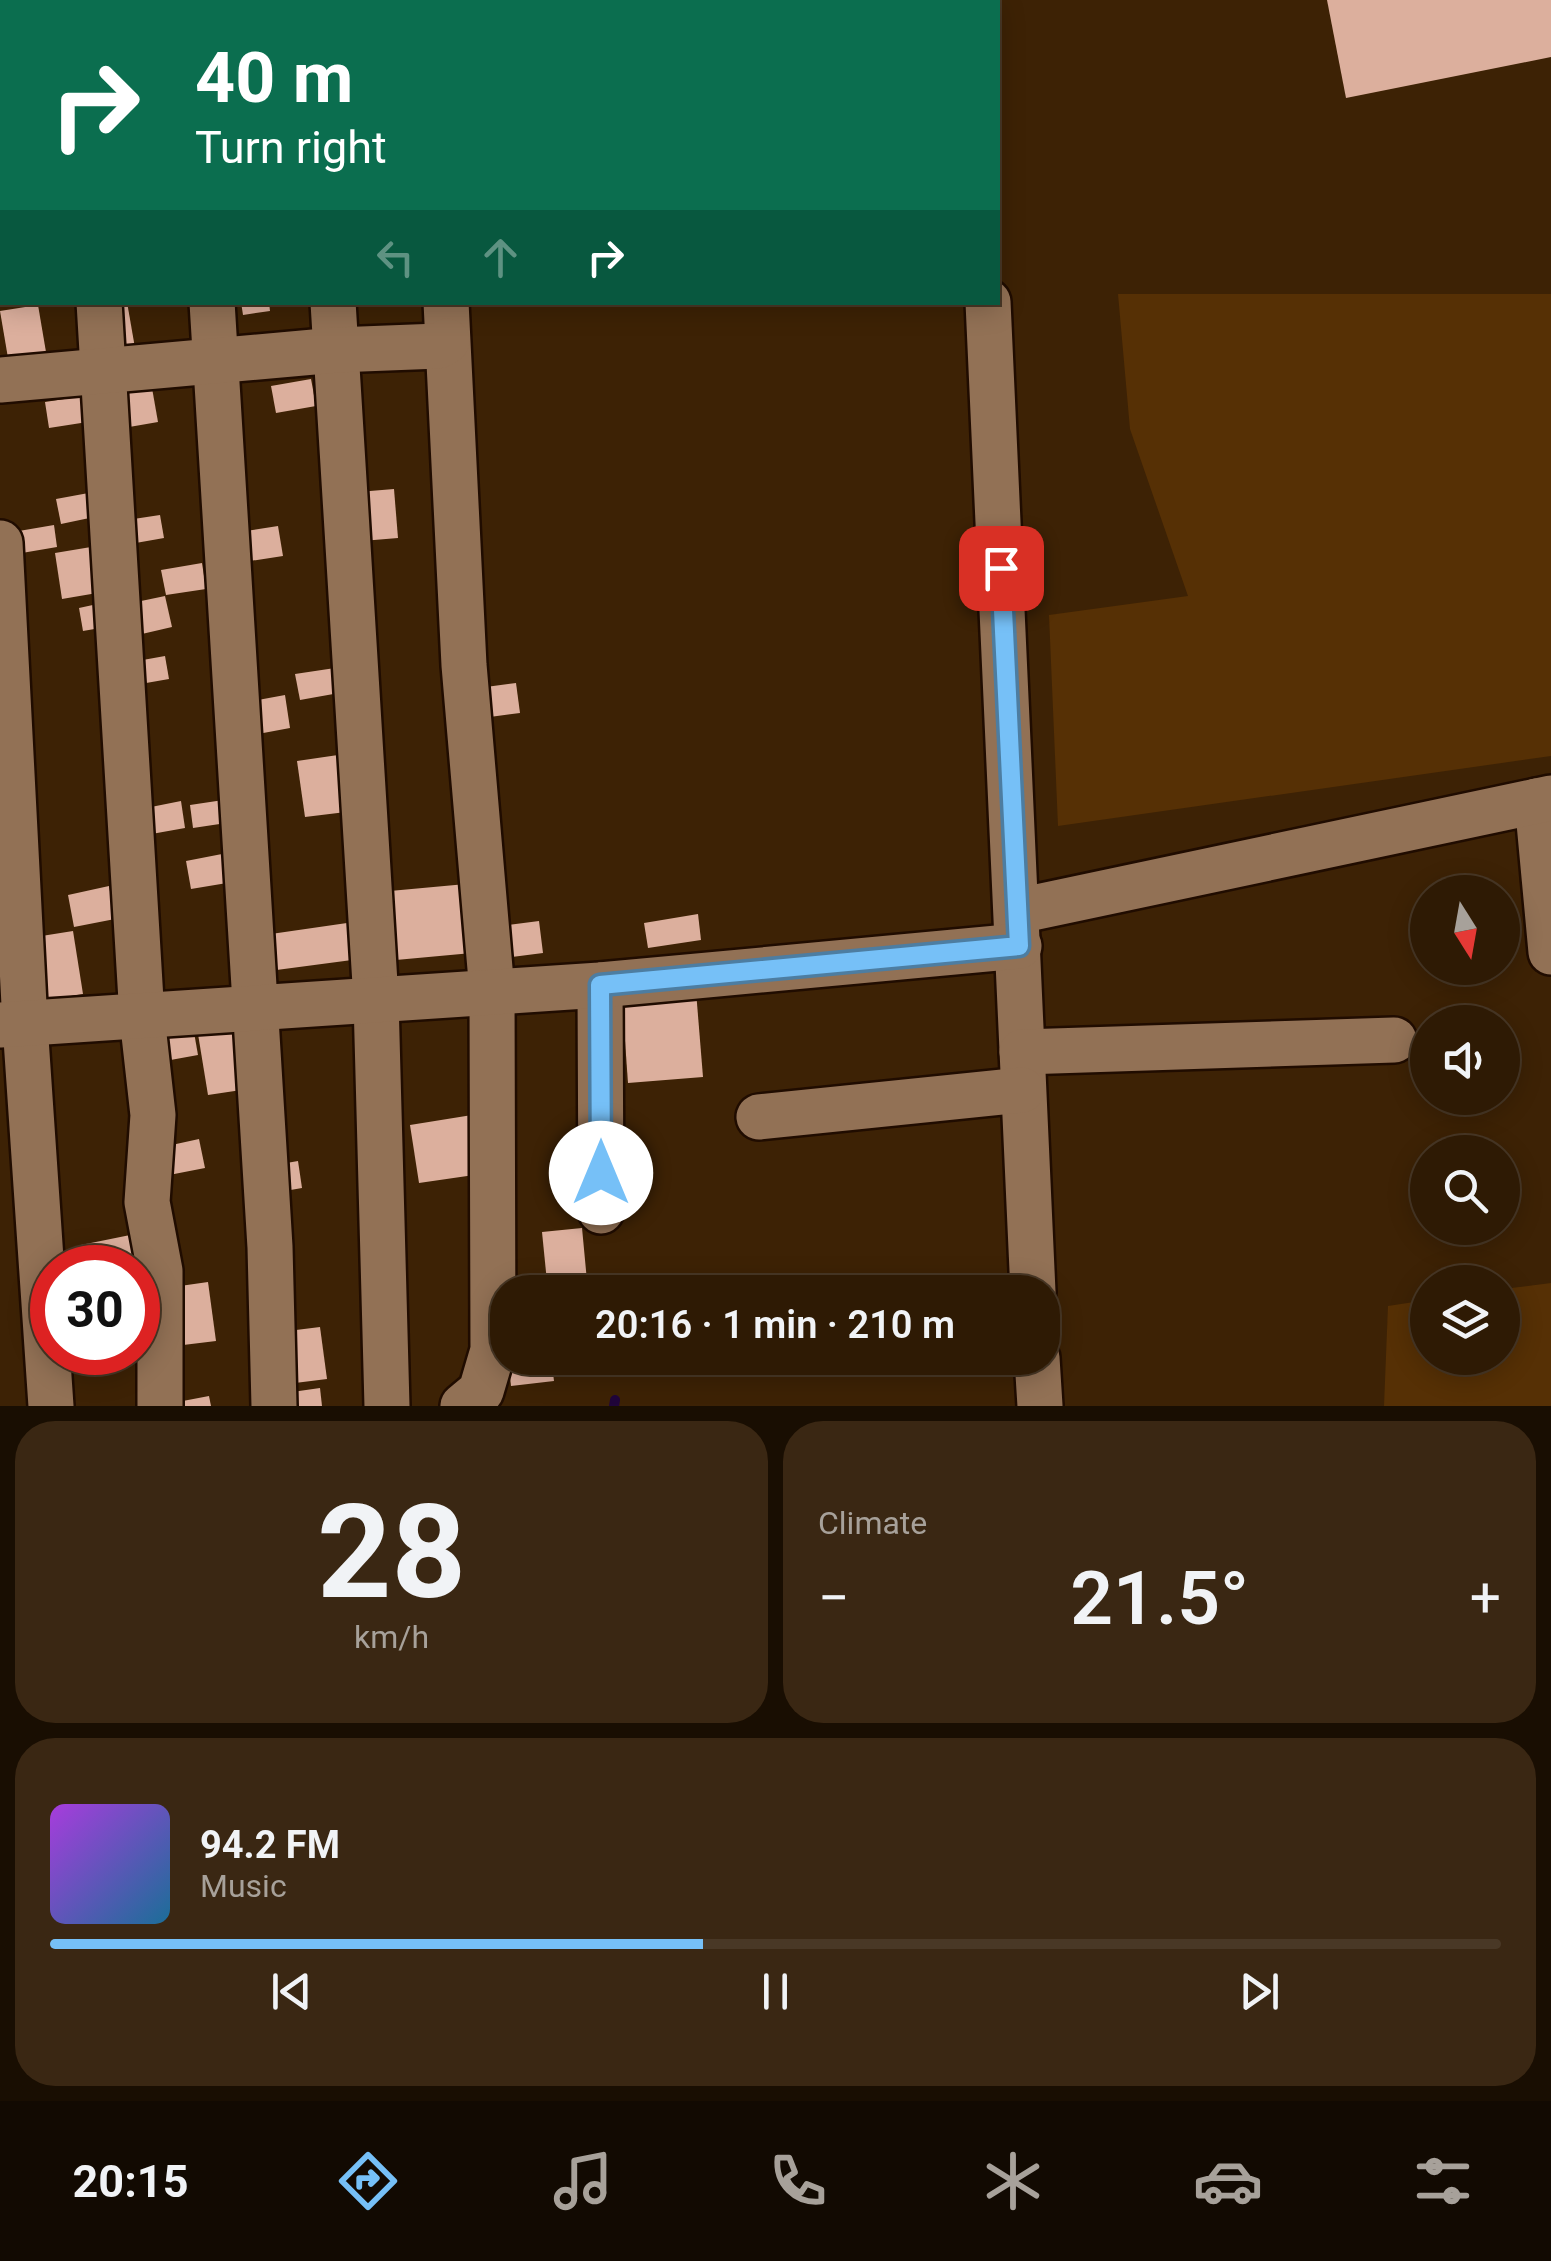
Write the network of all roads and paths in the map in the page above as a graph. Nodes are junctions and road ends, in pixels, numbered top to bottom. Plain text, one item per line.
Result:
1 (99, 305) edge
2 (212, 305) edge
3 (332, 305) edge
4 (988, 305) edge
5 (447, 322) edge
6 (336, 350) junction
7 (216, 361) junction
8 (103, 371) junction
9 (0, 380) edge
10 (0, 542) edge
11 (1544, 799) edge
12 (1548, 901) edge
13 (1018, 928) junction
14 (1551, 952) edge
15 (600, 985) junction
16 (492, 992) junction
17 (376, 1000) junction
18 (256, 1008) junction
19 (142, 1017) junction
20 (12, 1025) edge
21 (1394, 1040) dead end
22 (1022, 1071) junction
23 (759, 1117) dead end
24 (601, 1211) dead end
25 (1032, 1275) edge
26 (1038, 1375) edge
27 (51, 1406) edge
28 (160, 1406) edge
29 (274, 1406) edge
30 (387, 1406) edge
31 (463, 1406) edge
32 (1040, 1406) edge

1 - 8 street
2 - 7 street
3 - 6 street
4 - 13 street
5 - 6 street
5 - 16 street
6 - 7 street
6 - 17 street
7 - 8 street
7 - 18 street
8 - 9 street
8 - 19 street
10 - 20 street
11 - 12 street
11 - 13 street
12 - 14 street
13 - 15 street
13 - 22 street
15 - 16 street
15 - 24 street
16 - 17 street
16 - 31 street
17 - 18 street
17 - 30 street
18 - 19 street
18 - 29 street
19 - 20 street
19 - 28 street
20 - 27 street
21 - 22 street
22 - 23 street
22 - 25 street
26 - 32 street

